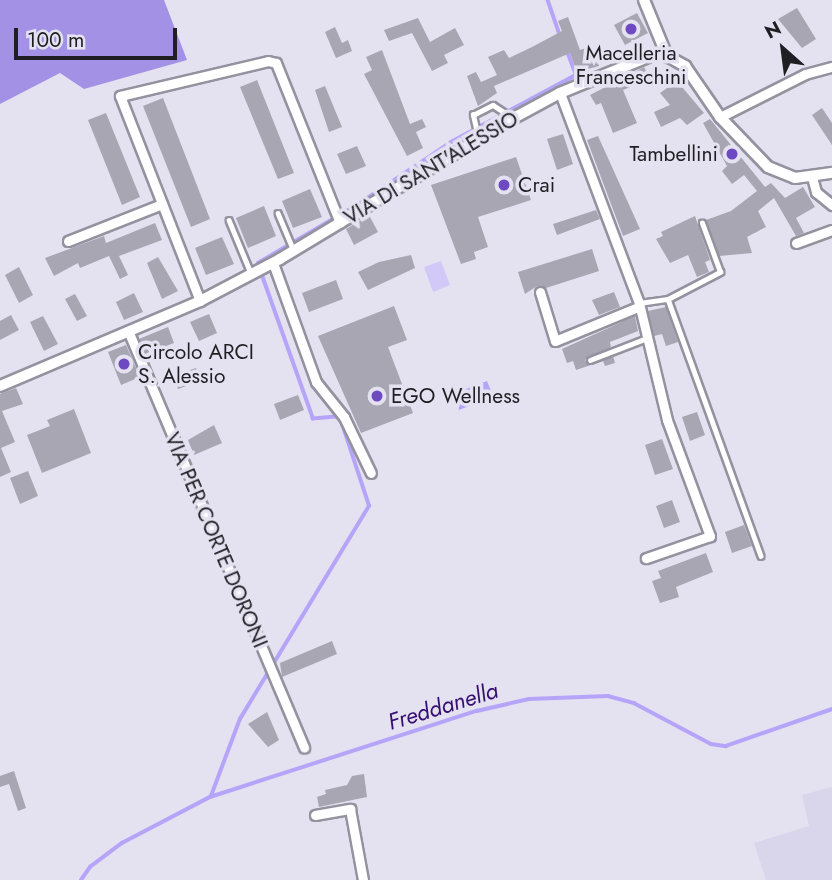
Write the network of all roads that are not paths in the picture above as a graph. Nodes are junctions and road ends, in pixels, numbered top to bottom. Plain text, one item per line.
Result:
1 (644, 0) edge
2 (667, 56) junction
3 (832, 67) edge
4 (560, 93) junction
5 (720, 117) junction
6 (513, 118) junction
7 (478, 138) junction
8 (832, 173) edge
9 (812, 177) junction
10 (162, 204) junction
11 (832, 205) edge
12 (278, 213) dead end
13 (229, 220) dead end
14 (340, 222) junction
15 (702, 223) dead end
16 (832, 230) edge
17 (68, 241) dead end
18 (796, 243) dead end
19 (291, 245) junction
20 (273, 263) junction
21 (251, 274) junction
22 (540, 292) dead end
23 (668, 299) junction
24 (200, 301) junction
25 (638, 305) junction
26 (129, 333) junction
27 (647, 338) junction
28 (590, 360) dead end
29 (0, 386) edge
30 (371, 473) dead end
31 (761, 556) dead end
32 (646, 558) dead end
33 (304, 748) dead end
34 (315, 816) dead end
35 (363, 880) edge

1 - 2 street
2 - 4 street, VIA DI SANT'ALESSIO
2 - 5 street
3 - 5 street
4 - 6 street, VIA DI SANT'ALESSIO
4 - 25 street
5 - 9 street
6 - 7 street, VIA DI SANT'ALESSIO
6 - 7 lane
7 - 14 street, VIA DI SANT'ALESSIO
8 - 9 street
9 - 11 street
10 - 14 street
10 - 17 street
10 - 24 street
12 - 19 lane
13 - 21 lane
14 - 19 street, VIA DI SANT'ALESSIO
15 - 23 lane
16 - 18 street
19 - 20 street, VIA DI SANT'ALESSIO
20 - 21 street, VIA DI SANT'ALESSIO
20 - 30 street
21 - 24 street, VIA DI SANT'ALESSIO
22 - 25 street
23 - 25 lane
23 - 31 lane
24 - 26 street, VIA DI SANT'ALESSIO
25 - 27 street
26 - 29 street, VIA DI SANT'ALESSIO
26 - 33 street, VIA PER CORTE DORONI
27 - 28 lane
27 - 32 street
34 - 35 street

